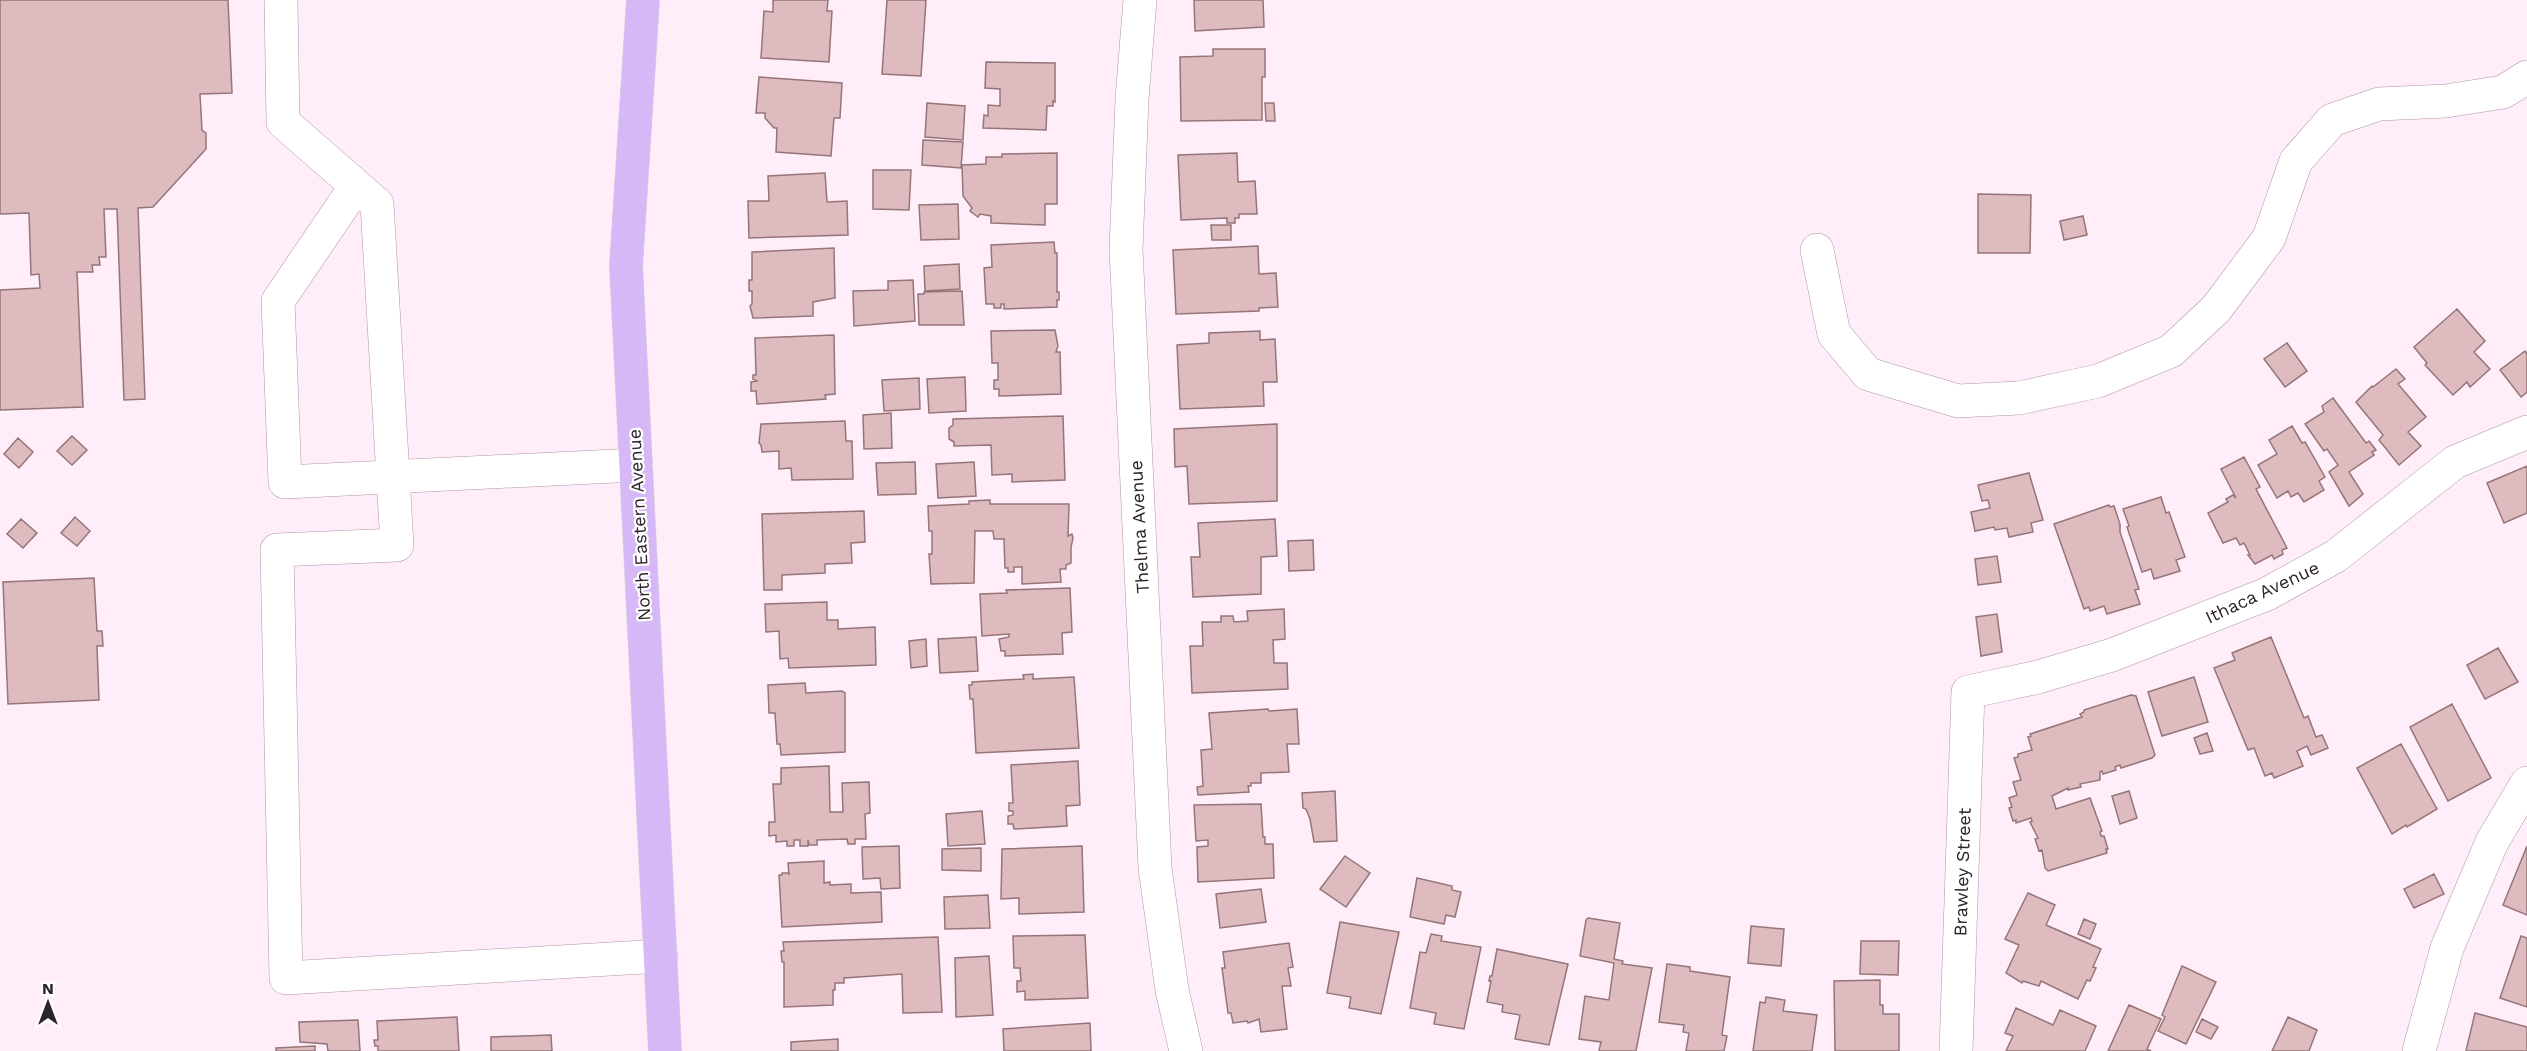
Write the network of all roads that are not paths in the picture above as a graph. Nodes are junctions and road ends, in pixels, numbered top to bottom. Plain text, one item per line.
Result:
1 (281, 0) edge
2 (643, 0) edge
3 (1140, 0) edge
4 (2527, 77) edge
5 (356, 186) junction
6 (1817, 250) dead end
7 (2527, 432) edge
8 (636, 465) junction
9 (393, 477) junction
10 (1968, 692) joint
11 (2527, 783) edge
12 (661, 956) junction
13 (665, 1051) edge
14 (1186, 1051) edge
15 (1956, 1051) edge
16 (2420, 1051) edge

1 - 5 street
2 - 8 main road, North Eastern Avenue
3 - 14 street, Thelma Avenue
4 - 6 street
5 - 9 street
5 - 9 street
7 - 10 street, Ithaca Avenue
8 - 9 street
8 - 12 main road, North Eastern Avenue
9 - 12 street
10 - 15 street, Brawley Street
11 - 16 street
12 - 13 main road, North Eastern Avenue

